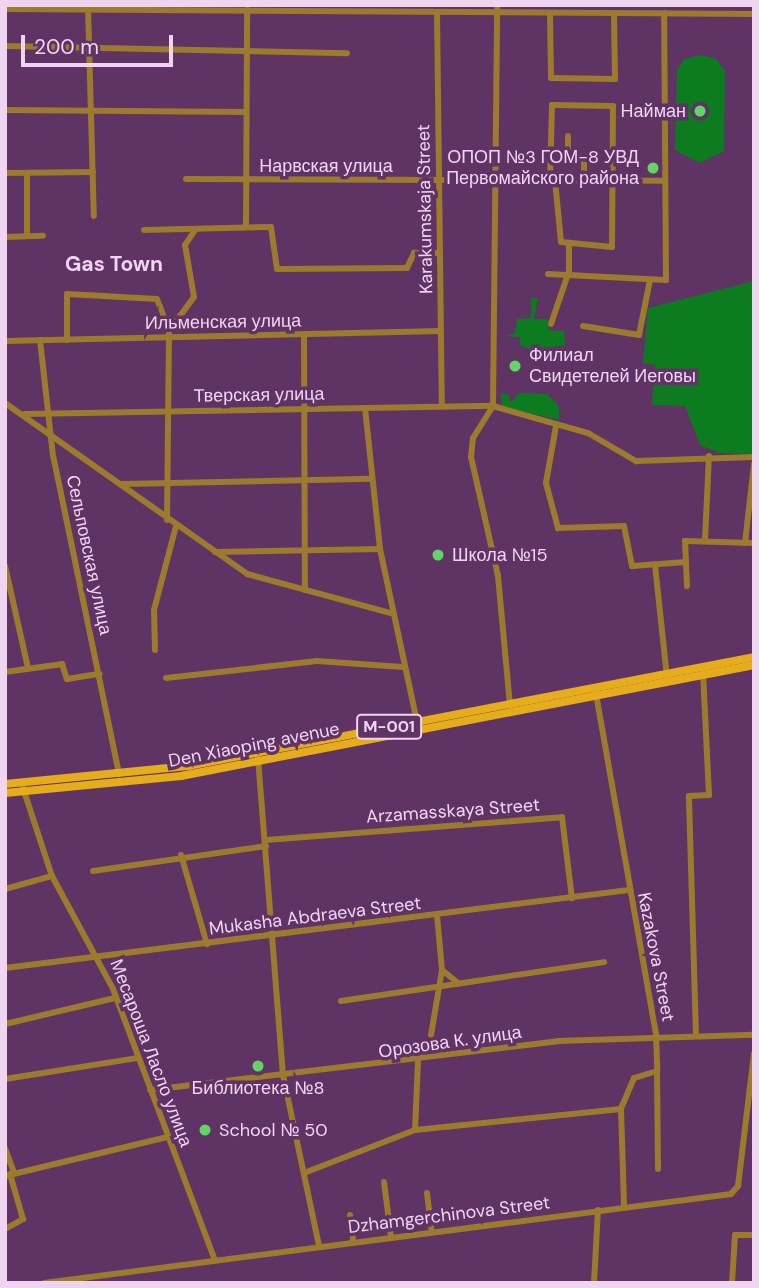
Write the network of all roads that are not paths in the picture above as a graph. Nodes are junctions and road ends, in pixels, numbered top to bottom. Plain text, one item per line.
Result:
1 (88, 7) edge
2 (5, 9) edge
3 (496, 9) edge
4 (247, 10) junction
5 (437, 12) junction
6 (550, 13) junction
7 (614, 13) junction
8 (664, 13) junction
9 (754, 14) edge
10 (5, 46) edge
11 (91, 49) junction
12 (247, 50) junction
13 (347, 53) dead end
14 (5, 110) edge
15 (93, 111) junction
16 (246, 112) junction
17 (568, 136) dead end
18 (93, 172) junction
19 (5, 173) edge
20 (27, 173) junction
21 (186, 179) dead end
22 (247, 180) junction
23 (438, 180) junction
24 (495, 181) junction
25 (552, 181) junction
26 (584, 181) junction
27 (613, 181) junction
28 (665, 181) junction
29 (94, 216) dead end
30 (246, 226) junction
31 (144, 230) dead end
32 (196, 230) junction
33 (27, 236) junction
34 (43, 236) dead end
35 (5, 237) edge
36 (569, 246) junction
37 (439, 253) junction
38 (548, 274) dead end
39 (566, 276) junction
40 (650, 280) junction
41 (551, 324) dead end
42 (583, 326) dead end
43 (440, 331) junction
44 (169, 334) junction
45 (304, 334) junction
46 (67, 340) junction
47 (5, 341) edge
48 (40, 341) junction
49 (5, 403) edge
50 (442, 406) junction
51 (493, 406) junction
52 (304, 408) junction
53 (365, 408) junction
54 (168, 411) junction
55 (26, 414) junction
56 (48, 414) junction
57 (556, 426) junction
58 (51, 434) junction
59 (709, 456) junction
60 (754, 457) edge
61 (754, 464) edge
62 (372, 479) junction
63 (304, 480) junction
64 (167, 483) junction
65 (123, 484) junction
66 (167, 520) junction
67 (176, 526) junction
68 (705, 540) junction
69 (746, 543) junction
70 (754, 544) edge
71 (380, 549) junction
72 (305, 550) junction
73 (215, 552) junction
74 (686, 562) junction
75 (655, 565) junction
76 (5, 566) edge
77 (687, 586) dead end
78 (305, 590) junction
79 (391, 613) junction
80 (155, 650) dead end
81 (754, 657) edge
82 (754, 665) edge
83 (403, 667) junction
84 (28, 668) junction
85 (5, 672) edge
86 (100, 674) junction
87 (704, 674) junction
88 (166, 678) dead end
89 (667, 678) junction
90 (596, 694) junction
91 (510, 710) junction
92 (417, 722) junction
93 (258, 757) junction
94 (119, 774) junction
95 (5, 784) edge
96 (23, 787) junction
97 (5, 793) edge
98 (266, 843) junction
99 (181, 855) junction
100 (93, 870) dead end
101 (52, 876) junction
102 (5, 889) edge
103 (629, 890) junction
104 (572, 898) junction
105 (437, 915) junction
106 (271, 936) junction
107 (207, 944) junction
108 (99, 957) junction
109 (604, 962) dead end
110 (5, 968) edge
111 (442, 971) junction
112 (458, 983) junction
113 (440, 985) junction
114 (116, 998) junction
115 (341, 1001) dead end
116 (5, 1024) edge
117 (656, 1033) junction
118 (431, 1035) dead end
119 (696, 1035) junction
120 (754, 1035) edge
121 (754, 1053) edge
122 (138, 1058) junction
123 (418, 1062) junction
124 (752, 1069) edge
125 (657, 1072) junction
126 (283, 1075) junction
127 (5, 1079) edge
128 (747, 1089) junction
129 (150, 1090) junction
130 (754, 1096) edge
131 (621, 1109) junction
132 (415, 1130) junction
133 (168, 1137) junction
134 (5, 1148) edge
135 (658, 1169) dead end
136 (304, 1173) junction
137 (10, 1175) edge
138 (384, 1182) dead end
139 (427, 1194) dead end
140 (624, 1207) junction
141 (598, 1210) junction
142 (350, 1215) dead end
143 (5, 1228) edge
144 (432, 1232) junction
145 (754, 1235) edge
146 (391, 1237) junction
147 (353, 1241) junction
148 (318, 1246) junction
149 (215, 1260) junction
150 (44, 1283) edge
151 (594, 1283) edge
152 (732, 1283) edge

1 - 2 street
1 - 4 street
1 - 11 street
3 - 5 street
3 - 6 street
3 - 24 street
4 - 5 street
4 - 12 street
5 - 23 street, Karakumskaja Street
6 - 7 street
6 - 7 street
7 - 8 street
8 - 9 street
8 - 28 street
10 - 11 street
11 - 12 street
11 - 15 street
12 - 13 street
12 - 16 street
14 - 15 street
15 - 16 street
15 - 18 street
16 - 22 street
17 - 26 street
18 - 20 street
18 - 29 street
19 - 20 street
20 - 33 street
21 - 22 street, Нарвская улица
22 - 23 street, Нарвская улица
22 - 30 street
23 - 24 street, Нарвская улица
23 - 37 street, Karakumskaja Street
24 - 25 street, Нарвская улица
24 - 51 street
25 - 26 street, Нарвская улица
25 - 27 street
25 - 36 street
26 - 27 street, Нарвская улица
27 - 28 street, Нарвская улица
27 - 36 street
28 - 40 street
30 - 32 street
30 - 37 street
31 - 32 street
32 - 44 street
33 - 34 street
33 - 35 street
36 - 39 street
37 - 43 street, Karakumskaja Street
38 - 39 street
39 - 40 street
39 - 41 street
40 - 42 street
43 - 45 street, Ильменская улица
43 - 50 street, Karakumskaja Street
44 - 45 street, Ильменская улица
44 - 46 street, Ильменская улица
44 - 46 street
44 - 54 street
45 - 52 street
46 - 48 street, Ильменская улица
47 - 48 street, Ильменская улица
48 - 56 street, Сельповская улица
49 - 55 street
50 - 51 street, Тверская улица
50 - 53 street, Тверская улица
51 - 57 street, Тверская улица
51 - 91 street
52 - 53 street, Тверская улица
52 - 54 street, Тверская улица
52 - 63 street
53 - 62 street
54 - 56 street, Тверская улица
54 - 64 street
55 - 56 street, Тверская улица
55 - 58 street
56 - 58 street, Сельповская улица
57 - 59 street, Тверская улица
57 - 75 street
58 - 65 street
58 - 86 street, Сельповская улица
59 - 60 street, Тверская улица
59 - 68 street
61 - 69 street
62 - 63 street
62 - 71 street
63 - 64 street
63 - 72 street
64 - 65 street
64 - 66 street
65 - 66 street
66 - 67 street
67 - 73 street
67 - 80 street
68 - 69 street
68 - 74 street
69 - 70 street
71 - 72 street
71 - 79 street
72 - 73 street
72 - 78 street
73 - 78 street
74 - 75 street
74 - 77 street
75 - 89 street
76 - 84 street
78 - 79 street
79 - 83 street
81 - 89 main road, Den Xiaoping avenue / M-001
82 - 87 main road, Den Xiaoping avenue / M-001
83 - 88 street
83 - 92 street
84 - 85 street
84 - 86 street
86 - 94 street, Сельповская улица
87 - 89 main road, Den Xiaoping avenue / M-001
87 - 119 street
89 - 90 main road, Den Xiaoping avenue / M-001
89 - 91 main road, Den Xiaoping avenue / M-001
90 - 91 main road, Den Xiaoping avenue / M-001
90 - 103 street, Kazakova Street
91 - 92 main road, Den Xiaoping avenue / M-001
91 - 93 main road, Den Xiaoping avenue / M-001
92 - 93 main road, Den Xiaoping avenue / M-001
93 - 94 main road, Den Xiaoping avenue / M-001
93 - 96 main road, Den Xiaoping avenue / M-001
93 - 98 street
94 - 96 main road, Den Xiaoping avenue / M-001
95 - 96 main road, Den Xiaoping avenue / M-001
96 - 97 main road, Den Xiaoping avenue / M-001
96 - 101 street, Месароша Ласло улица
98 - 99 street
98 - 104 street, Arzamasskaya Street
98 - 106 street
99 - 100 street
99 - 107 street
101 - 102 street
101 - 108 street, Месароша Ласло улица
103 - 104 street, Mukasha Abdraeva Street
103 - 117 street, Kazakova Street
104 - 105 street, Mukasha Abdraeva Street
105 - 106 street, Mukasha Abdraeva Street
105 - 111 street
106 - 107 street, Mukasha Abdraeva Street
106 - 126 street
107 - 108 street, Mukasha Abdraeva Street
108 - 110 street, Mukasha Abdraeva Street
108 - 114 street, Месароша Ласло улица
109 - 112 street
111 - 112 street
111 - 113 street
112 - 113 street
113 - 115 street
113 - 118 street
114 - 116 street
114 - 122 street, Месароша Ласло улица
117 - 119 street, Орозова К. улица
117 - 123 street, Орозова К. улица
117 - 125 street, Kazakova Street
119 - 120 street, Орозова К. улица
121 - 124 street, Dzhamgerchinova Street
122 - 127 street
122 - 129 street, Месароша Ласло улица
123 - 126 street, Орозова К. улица
123 - 132 street
124 - 128 street, Dzhamgerchinova Street
125 - 131 street
125 - 135 street, Kazakova Street
126 - 129 street, Орозова К. улица
126 - 136 street
128 - 130 street
128 - 140 street, Dzhamgerchinova Street
129 - 133 street, Месароша Ласло улица
131 - 132 street
131 - 140 street
132 - 136 street
133 - 137 street
133 - 149 street, Месароша Ласло улица
134 - 137 street
136 - 148 street
137 - 143 street
138 - 146 street
139 - 144 street
140 - 141 street, Dzhamgerchinova Street
141 - 144 street, Dzhamgerchinova Street
141 - 151 street
142 - 147 street
144 - 146 street, Dzhamgerchinova Street
145 - 152 street
146 - 147 street, Dzhamgerchinova Street
147 - 148 street, Dzhamgerchinova Street
148 - 149 street, Dzhamgerchinova Street
149 - 150 street, Dzhamgerchinova Street

